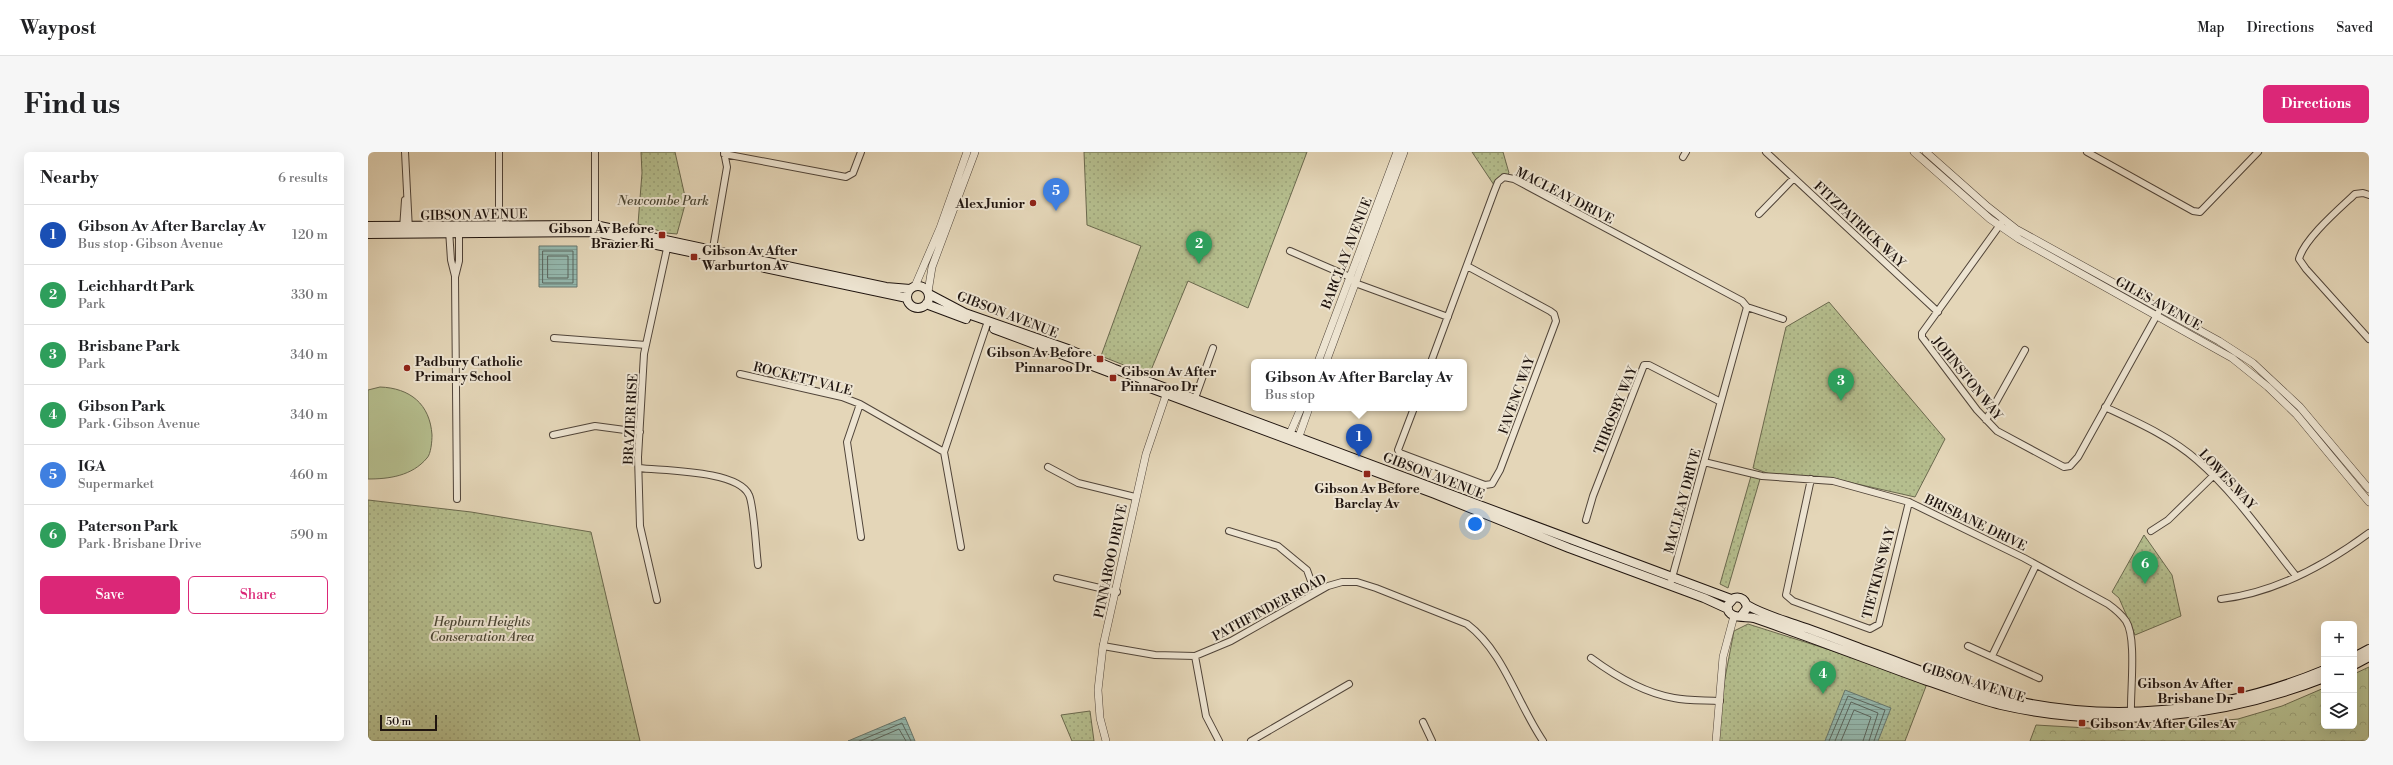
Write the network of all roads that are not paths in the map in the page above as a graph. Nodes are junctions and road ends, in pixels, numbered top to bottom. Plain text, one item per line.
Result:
1 (405, 152) edge
2 (499, 152) edge
3 (595, 152) edge
4 (861, 152) edge
5 (968, 152) edge
6 (975, 152) edge
7 (1766, 152) edge
8 (1914, 152) edge
9 (1926, 152) edge
10 (2087, 152) edge
11 (2258, 152) edge
12 (724, 153) edge
13 (1399, 153) edge
14 (1794, 178) junction
15 (2369, 195) edge
16 (1759, 214) dead end
17 (2001, 223) junction
18 (368, 226) edge
19 (499, 228) junction
20 (595, 229) junction
21 (406, 230) junction
22 (449, 230) junction
23 (459, 230) junction
24 (368, 234) edge
25 (668, 244) junction
26 (1290, 251) dead end
27 (712, 253) junction
28 (1467, 266) junction
29 (455, 277) junction
30 (1350, 277) junction
31 (1355, 283) junction
32 (913, 288) junction
33 (928, 293) junction
34 (907, 298) junction
35 (926, 304) junction
36 (1747, 307) junction
37 (2161, 308) junction
38 (1938, 312) junction
39 (2157, 315) junction
40 (1448, 317) junction
41 (1783, 319) dead end
42 (987, 324) junction
43 (554, 338) dead end
44 (2369, 339) edge
45 (646, 345) junction
46 (1213, 348) dead end
47 (2025, 350) dead end
48 (1319, 359) edge
49 (1327, 359) edge
50 (1432, 359) edge
51 (740, 374) dead end
52 (1167, 391) junction
53 (1194, 401) junction
54 (1719, 401) junction
55 (860, 404) junction
56 (2106, 407) junction
57 (1299, 411) edge
58 (1308, 411) edge
59 (1413, 411) edge
60 (1986, 420) junction
61 (640, 432) junction
62 (553, 435) dead end
63 (1288, 437) junction
64 (1298, 440) junction
65 (944, 452) junction
66 (1704, 462) junction
67 (1048, 467) dead end
68 (639, 468) junction
69 (2213, 476) junction
70 (1811, 479) junction
71 (2369, 490) edge
72 (1136, 497) junction
73 (458, 499) dead end
74 (1909, 502) junction
75 (2369, 502) edge
76 (1586, 520) dead end
77 (1229, 530) dead end
78 (2151, 531) dead end
79 (2369, 533) edge
80 (861, 537) dead end
81 (961, 547) dead end
82 (2036, 564) junction
83 (758, 565) dead end
84 (2296, 576) junction
85 (1673, 577) junction
86 (1057, 578) dead end
87 (1670, 585) junction
88 (1116, 592) junction
89 (1315, 592) junction
90 (1731, 599) junction
91 (2220, 599) dead end
92 (657, 600) dead end
93 (1747, 605) junction
94 (1728, 609) junction
95 (1738, 616) junction
96 (1103, 646) junction
97 (1968, 646) dead end
98 (2369, 649) edge
99 (2357, 655) edge
100 (1195, 656) junction
101 (1992, 656) junction
102 (2369, 657) edge
103 (1591, 658) dead end
104 (2357, 663) edge
105 (2321, 671) edge
106 (2039, 678) dead end
107 (2321, 679) edge
108 (1349, 684) dead end
109 (1720, 700) junction
110 (2130, 714) junction
111 (1423, 722) dead end
112 (1106, 741) edge
113 (1219, 741) edge
114 (1251, 741) edge
115 (1432, 741) edge
116 (1543, 741) edge
117 (1716, 741) edge

1 - 21 street
2 - 19 street
3 - 20 street
4 - 12 street
5 - 32 street
6 - 33 street
7 - 14 street, FITZPATRICK WAY
8 - 17 street, GILES AVENUE
9 - 17 street, GILES AVENUE
10 - 11 street
12 - 27 street
13 - 30 street, BARCLAY AVENUE
13 - 31 street, BARCLAY AVENUE
14 - 16 street
14 - 38 street, FITZPATRICK WAY
15 - 44 street
17 - 37 street, GILES AVENUE
17 - 38 street, JOHNSTON WAY
17 - 39 street, GILES AVENUE
18 - 21 main road, GIBSON AVENUE
19 - 20 main road, GIBSON AVENUE
19 - 23 main road, GIBSON AVENUE
20 - 25 main road, GIBSON AVENUE
21 - 22 main road, GIBSON AVENUE
21 - 24 main road, GIBSON AVENUE
22 - 23 main road, GIBSON AVENUE
22 - 29 street
23 - 29 street
25 - 27 main road, GIBSON AVENUE
25 - 45 street, BRAZIER RISE
26 - 30 street
27 - 32 main road, GIBSON AVENUE
27 - 34 main road, GIBSON AVENUE
28 - 36 street, MACLEAY DRIVE
28 - 40 street, MACLEAY DRIVE
28 - 59 street, FAVENC WAY
29 - 73 street
30 - 31 street
30 - 48 street, BARCLAY AVENUE
31 - 40 street
31 - 49 street, BARCLAY AVENUE
32 - 33 main road
32 - 34 main road
33 - 35 main road
33 - 42 main road, GIBSON AVENUE
34 - 35 main road
35 - 42 main road, GIBSON AVENUE
36 - 41 street, MACLEAY DRIVE
36 - 54 street, MACLEAY DRIVE
37 - 39 street, JOHNSTON WAY
37 - 71 street, GILES AVENUE
38 - 60 street, JOHNSTON WAY
39 - 56 street, JOHNSTON WAY
39 - 75 street, GILES AVENUE
40 - 50 street, MACLEAY DRIVE
42 - 52 main road, GIBSON AVENUE
42 - 65 street
43 - 45 street
45 - 61 street, BRAZIER RISE
46 - 53 street
47 - 60 street
51 - 55 street, ROCKETT VALE
52 - 53 main road, GIBSON AVENUE
52 - 72 street, PINNAROO DRIVE
53 - 63 main road, GIBSON AVENUE
54 - 66 street, MACLEAY DRIVE
54 - 76 street, THROSBY WAY
55 - 65 street, ROCKETT VALE
55 - 80 street
56 - 60 street, JOHNSTON WAY
56 - 69 street, LOWES WAY
57 - 63 street
58 - 64 street
61 - 62 street
61 - 68 street, BRAZIER RISE
63 - 64 main road, GIBSON AVENUE
64 - 85 main road, GIBSON AVENUE
64 - 87 main road, GIBSON AVENUE
65 - 81 street
66 - 70 street, BRISBANE DRIVE
66 - 85 street, MACLEAY DRIVE
67 - 72 street
68 - 83 street
68 - 92 street, BRAZIER RISE
69 - 78 street
69 - 84 street, LOWES WAY
70 - 74 street, BRISBANE DRIVE
70 - 74 street, TIETKINS WAY
72 - 88 street, PINNAROO DRIVE
74 - 82 street, BRISBANE DRIVE
77 - 89 street
79 - 84 street
82 - 101 street
82 - 110 street, BRISBANE DRIVE
84 - 91 street
85 - 87 street, MACLEAY DRIVE
85 - 90 main road, GIBSON AVENUE
86 - 88 street
87 - 94 main road, GIBSON AVENUE
88 - 96 street, PINNAROO DRIVE
89 - 100 street, PATHFINDER ROAD
89 - 116 street, PATHFINDER ROAD
90 - 93 main road
90 - 94 main road
93 - 95 main road
93 - 110 main road, GIBSON AVENUE
94 - 95 main road
95 - 109 street
95 - 110 main road, GIBSON AVENUE
96 - 100 street, PATHFINDER ROAD
96 - 112 street, PINNAROO DRIVE
97 - 101 street
98 - 99 main road
100 - 113 street
101 - 106 street
102 - 104 main road
103 - 109 street
105 - 110 main road, GIBSON AVENUE
107 - 110 main road, GIBSON AVENUE
108 - 114 street
109 - 117 street
111 - 115 street

